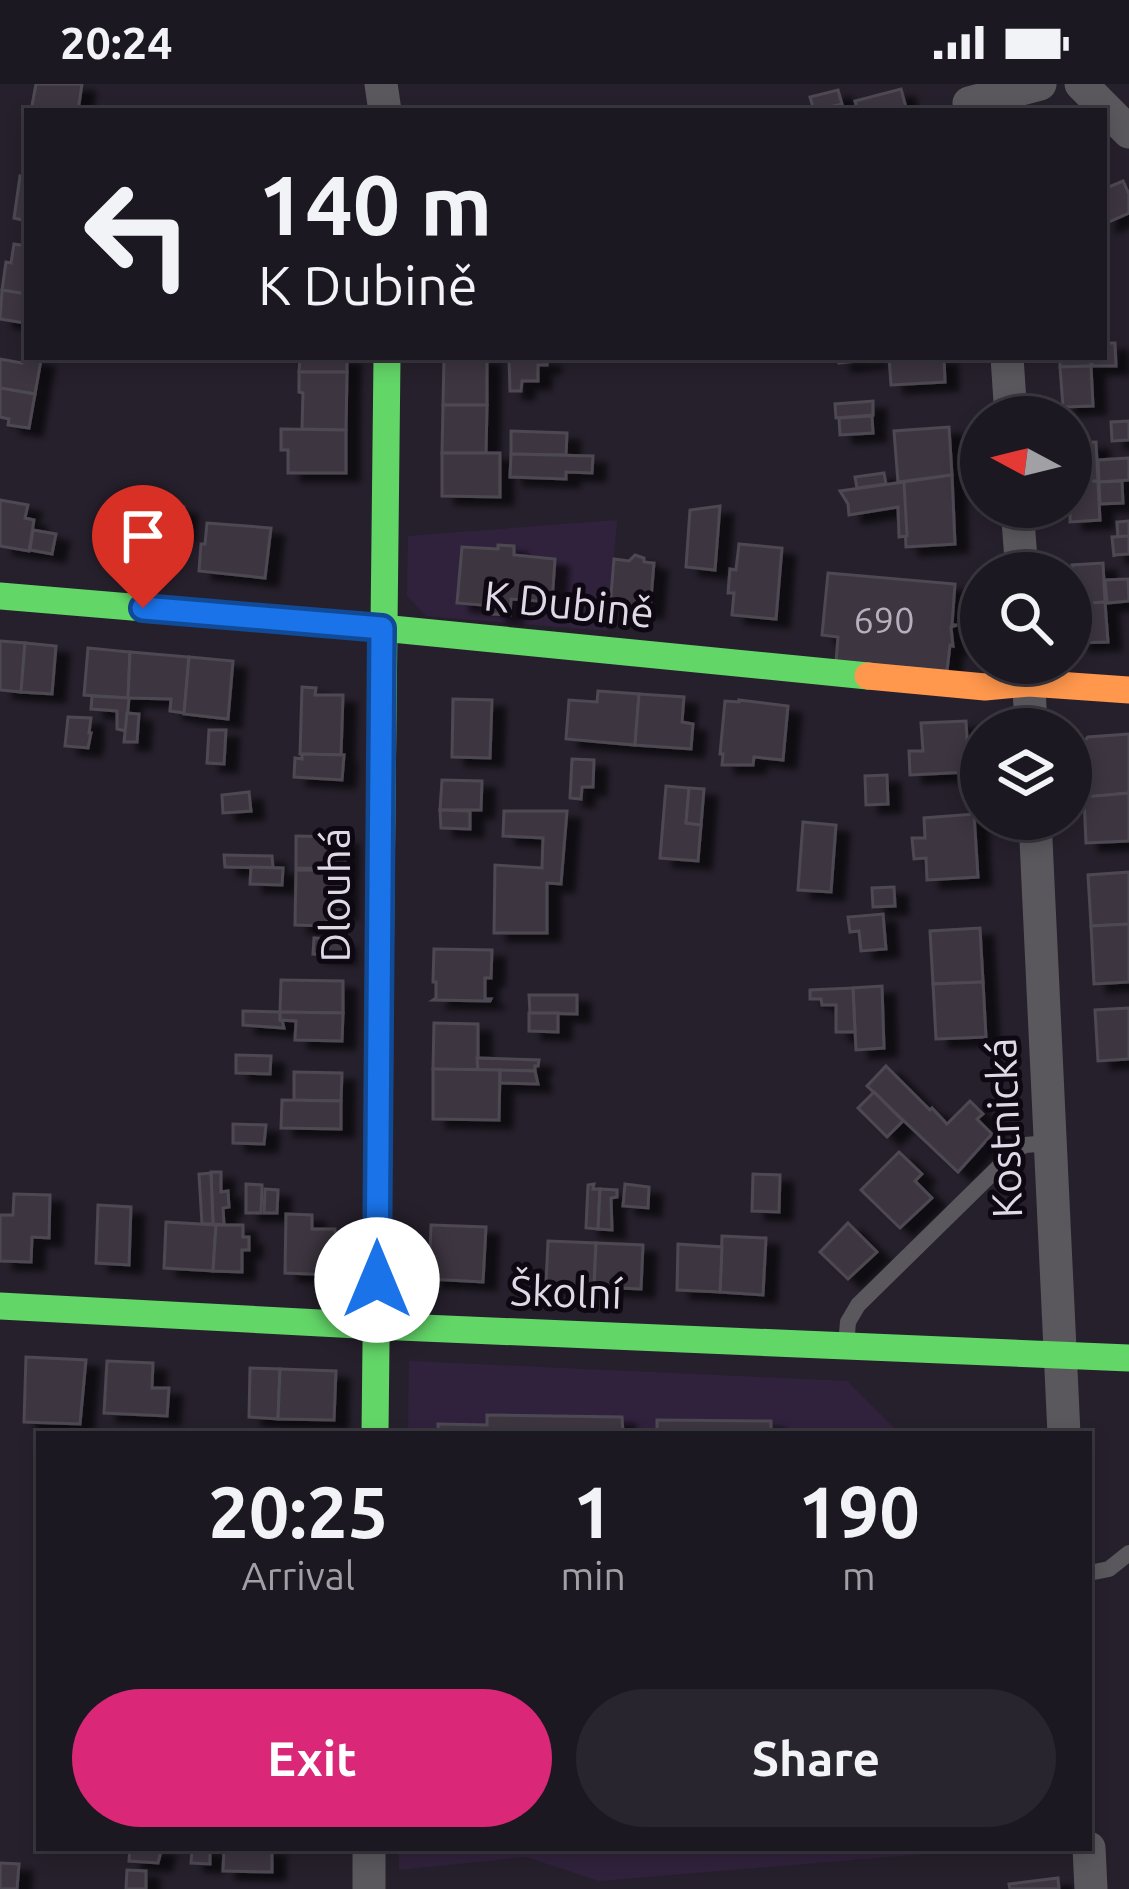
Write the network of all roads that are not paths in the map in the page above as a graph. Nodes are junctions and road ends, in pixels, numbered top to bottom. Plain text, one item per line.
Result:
1 (1040, 84) edge
2 (1081, 84) edge
3 (968, 100) edge
4 (1105, 108) edge
5 (1107, 110) edge
6 (1129, 132) edge
7 (387, 360) edge
8 (1007, 360) edge
9 (1010, 396) edge
10 (0, 596) edge
11 (382, 628) junction
12 (994, 684) edge
13 (1092, 684) edge
14 (1129, 690) edge
15 (1036, 840) edge
16 (1049, 1143) junction
17 (0, 1306) edge
18 (377, 1326) junction
19 (846, 1346) junction
20 (1059, 1354) junction
21 (1129, 1358) edge
22 (375, 1431) edge
23 (1064, 1431) edge
24 (1129, 1553) edge
25 (1092, 1572) edge
26 (369, 1851) edge
27 (1089, 1851) edge
28 (369, 1889) edge
29 (1091, 1889) edge

1 - 3 street
2 - 4 street
5 - 6 street
7 - 11 street, Dlouhá
8 - 9 street
10 - 11 street, K Dubině
11 - 12 street, K Dubině
11 - 18 street, Dlouhá
13 - 14 street, K Dubině
15 - 16 street, Kostnická
16 - 19 lane
16 - 20 street, Kostnická
17 - 18 street, Školní
18 - 19 street, Školní
18 - 22 street, Dlouhá
19 - 20 street, Školní
20 - 21 street, Školní
20 - 23 street, Kostnická
24 - 25 lane
26 - 28 street
27 - 29 street

